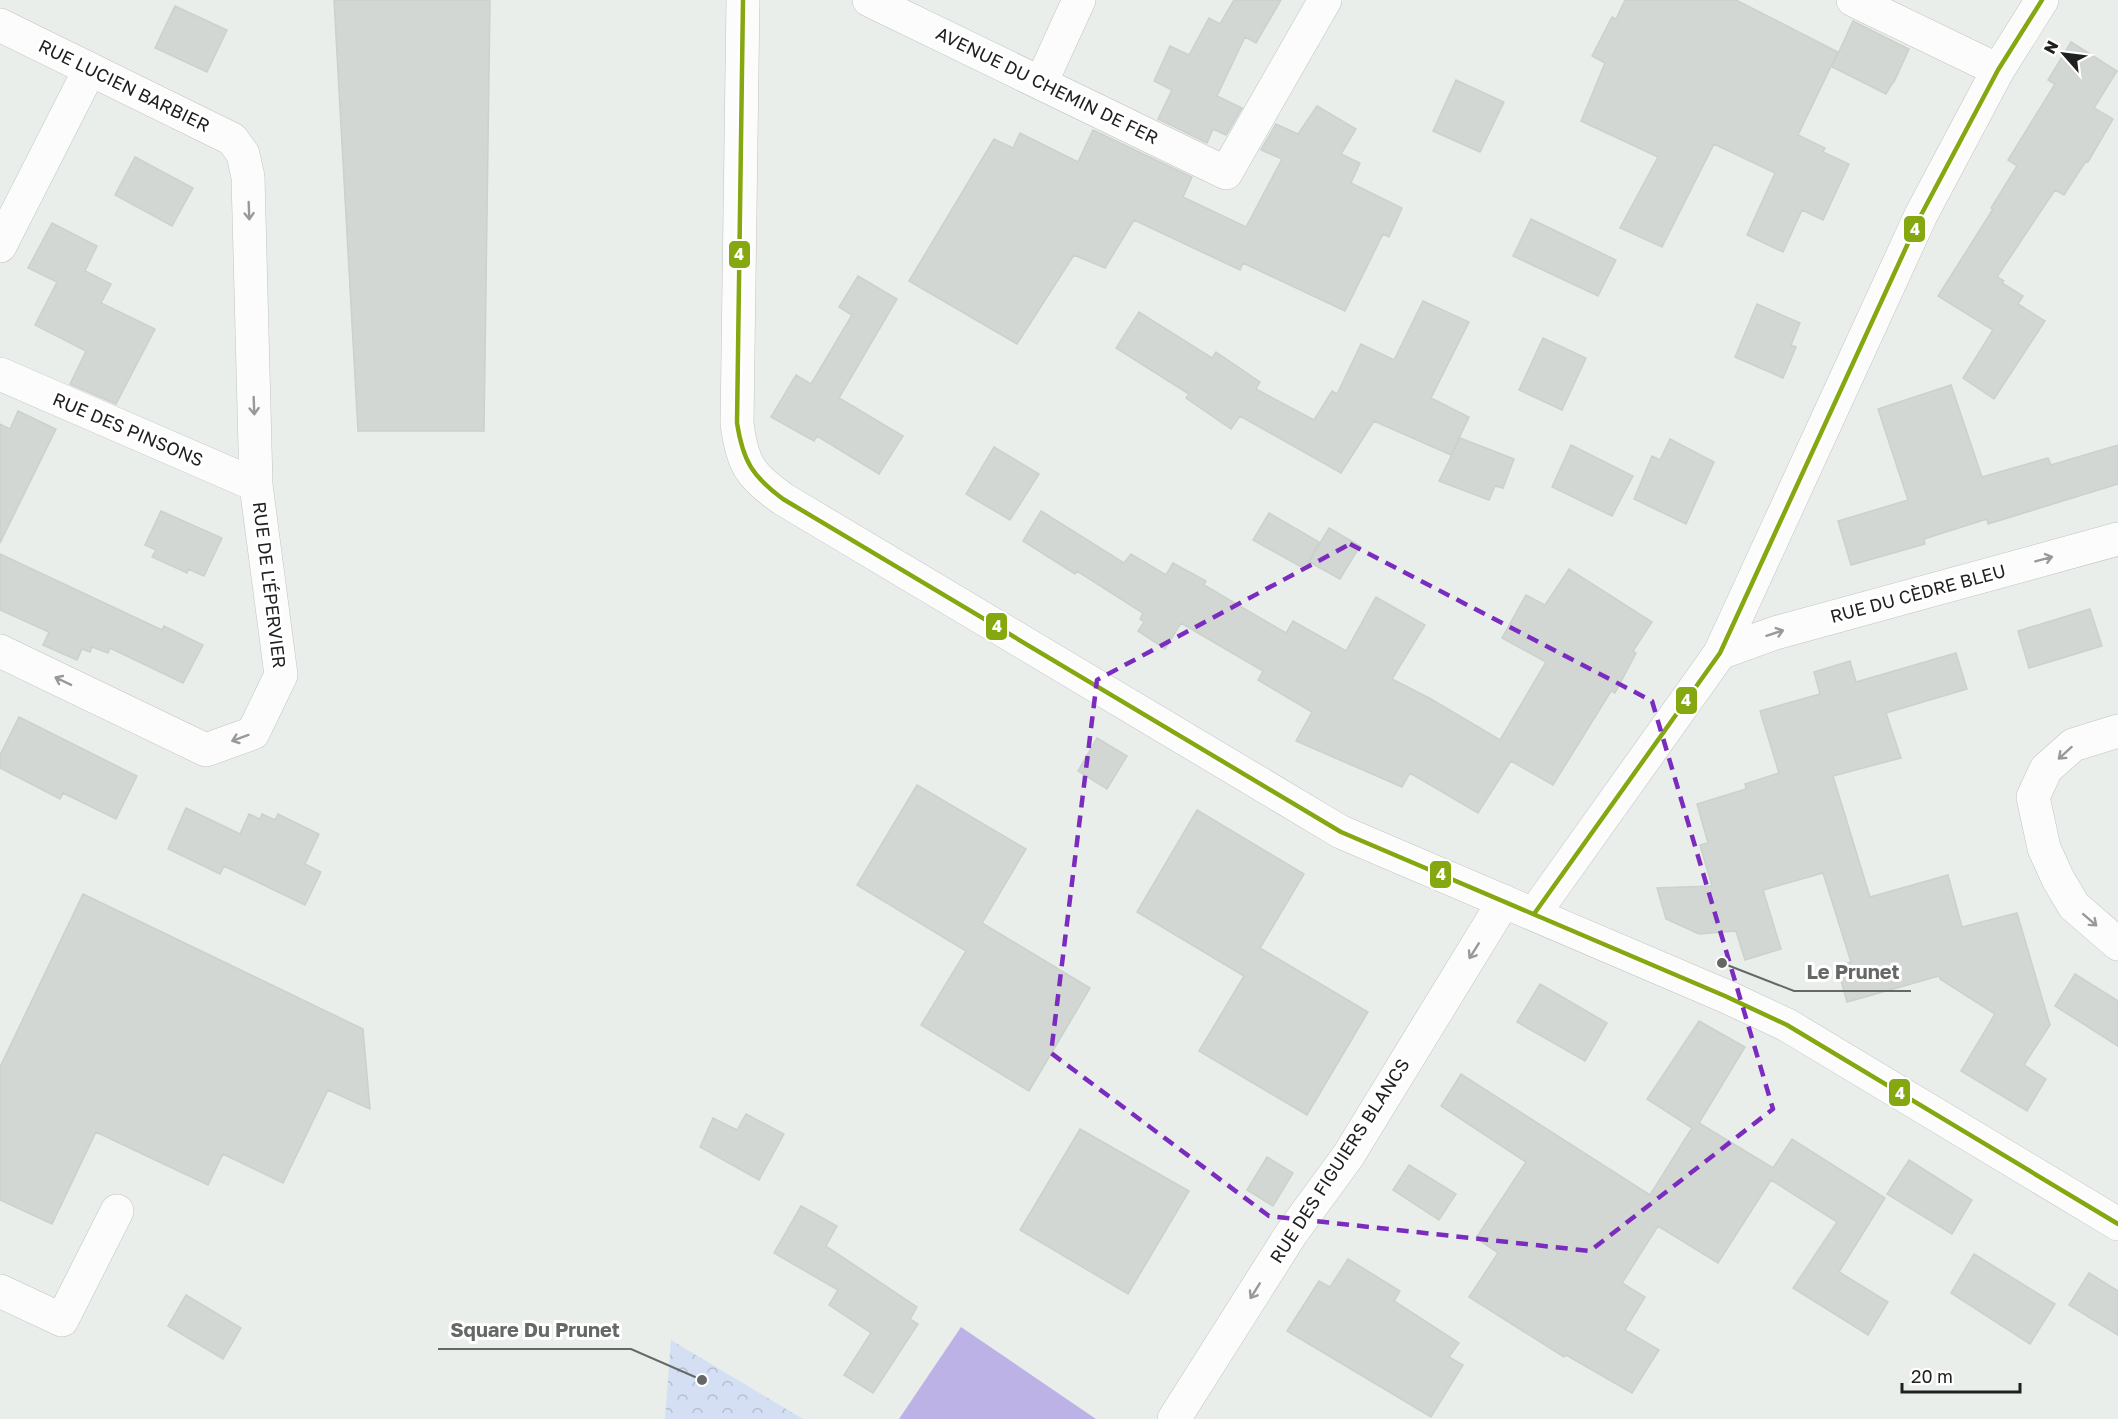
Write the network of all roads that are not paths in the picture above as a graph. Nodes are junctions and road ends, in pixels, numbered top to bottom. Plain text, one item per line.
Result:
1 (743, 0) edge
2 (868, 0) edge
3 (1078, 0) edge
4 (1325, 0) edge
5 (1853, 0) edge
6 (2042, 0) edge
7 (0, 25) edge
8 (90, 69) junction
9 (1998, 70) junction
10 (1041, 83) junction
11 (243, 154) joint
12 (0, 246) edge
13 (0, 374) edge
14 (256, 485) junction
15 (2118, 539) edge
16 (0, 651) edge
17 (1720, 653) junction
18 (2118, 731) edge
19 (1504, 901) junction
20 (1534, 914) junction
21 (2118, 944) edge
22 (117, 1211) dead end
23 (2118, 1224) edge
24 (0, 1291) edge
25 (1174, 1419) edge

1 - 19 street
2 - 10 street, AVENUE DU CHEMIN DE FER
3 - 10 street
4 - 10 street, AVENUE DU CHEMIN DE FER
5 - 9 street
6 - 9 street
7 - 8 street, RUE LUCIEN BARBIER
8 - 11 street, RUE LUCIEN BARBIER
8 - 12 street
9 - 17 street
11 -> 14 street, RUE DE L'ÉPERVIER
13 - 14 street, RUE DES PINSONS
14 -> 16 street, RUE DE L'ÉPERVIER
17 -> 15 street, RUE DU CÈDRE BLEU
17 - 20 street
18 -> 21 street
19 - 20 street
19 -> 25 street, RUE DES FIGUIERS BLANCS
20 - 23 street
22 - 24 street

